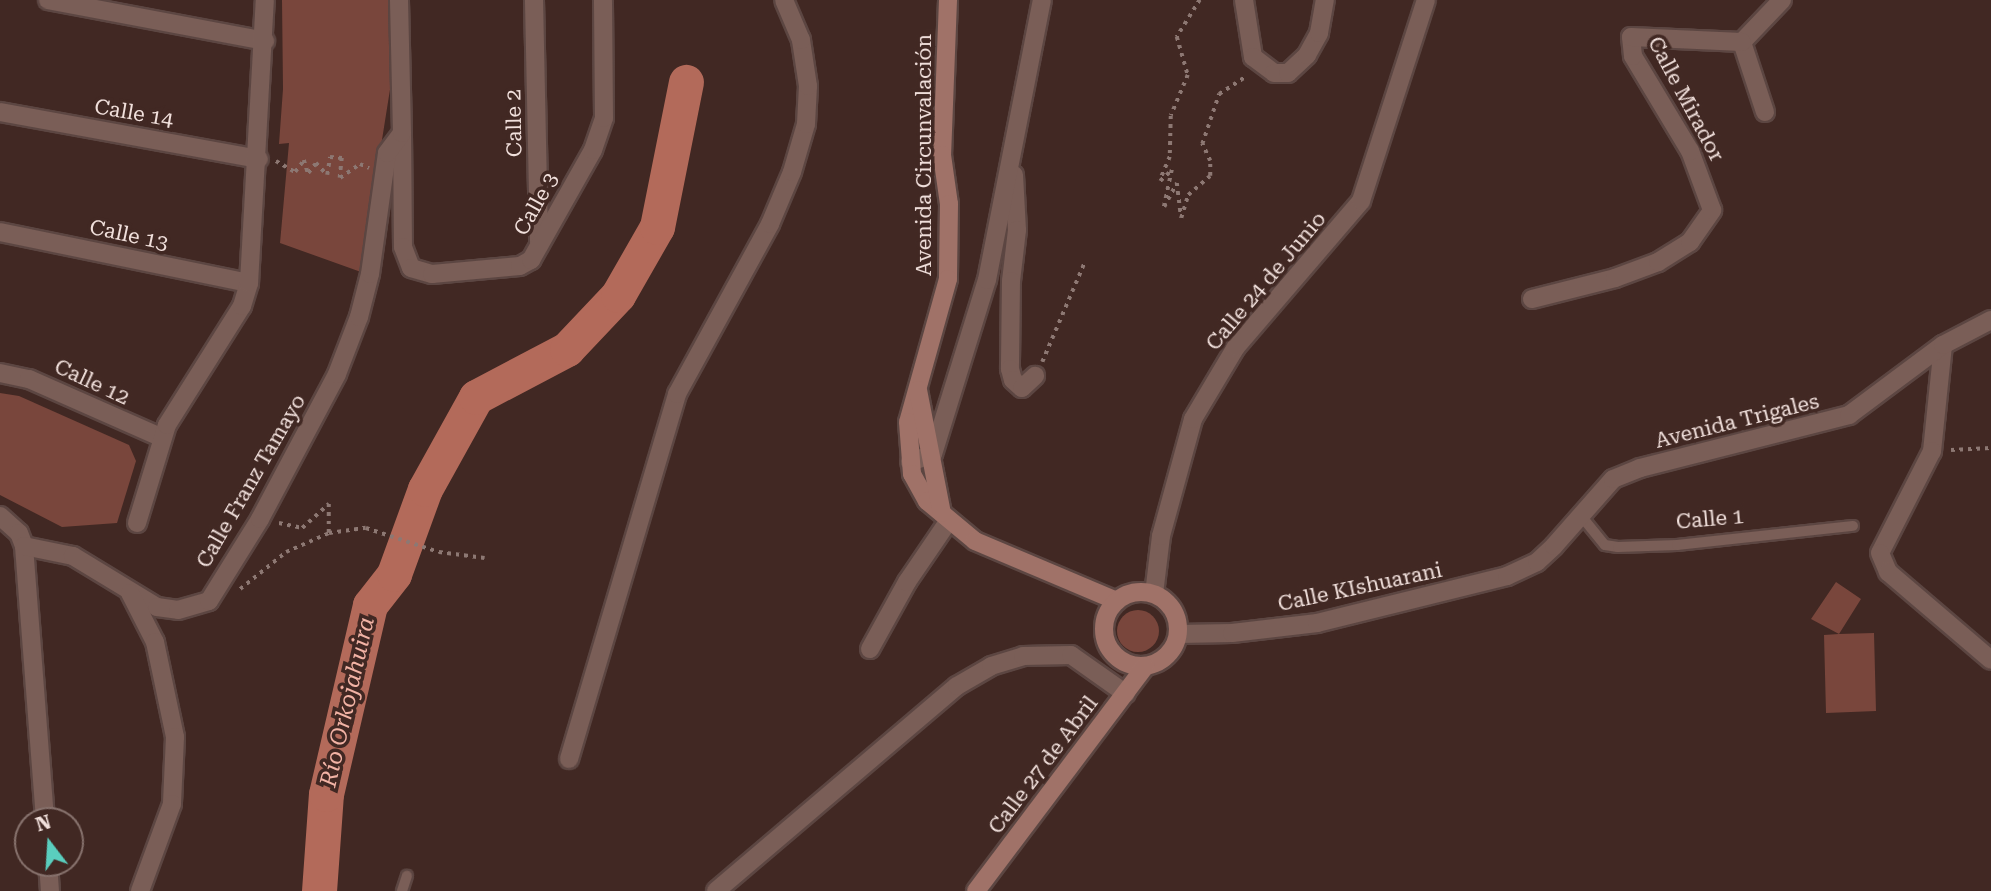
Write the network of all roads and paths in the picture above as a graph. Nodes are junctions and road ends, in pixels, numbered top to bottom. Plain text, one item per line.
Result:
1 (48, 0) edge
2 (265, 0) edge
3 (399, 0) edge
4 (534, 0) edge
5 (603, 0) edge
6 (784, 0) edge
7 (948, 0) edge
8 (1042, 0) edge
9 (1200, 0) edge
10 (1244, 0) edge
11 (1325, 0) edge
12 (1426, 0) edge
13 (1782, 0) edge
14 (265, 41) junction
15 (1742, 42) junction
16 (1260, 67) junction
17 (0, 112) edge
18 (1765, 112) dead end
19 (402, 133) junction
20 (1013, 150) junction
21 (259, 159) junction
22 (383, 174) junction
23 (0, 232) edge
24 (539, 245) junction
25 (1085, 261) dead end
26 (249, 283) junction
27 (1532, 299) dead end
28 (1991, 320) edge
29 (1943, 345) junction
30 (0, 373) edge
31 (1035, 376) joint
32 (918, 390) junction
33 (163, 438) junction
34 (1991, 447) edge
35 (1932, 451) junction
36 (933, 454) junction
37 (910, 462) junction
38 (0, 516) edge
39 (1582, 517) junction
40 (945, 518) junction
41 (260, 519) junction
42 (137, 523) dead end
43 (1853, 526) dead end
44 (329, 533) junction
45 (24, 546) junction
46 (485, 558) dead end
47 (1507, 576) joint
48 (130, 593) junction
49 (1154, 594) junction
50 (209, 601) junction
51 (1116, 601) junction
52 (1179, 634) junction
53 (870, 649) dead end
54 (1991, 660) edge
55 (1145, 667) junction
56 (1126, 694) junction
57 (569, 759) dead end
58 (44, 807) edge
59 (407, 876) dead end
60 (140, 891) edge
61 (402, 891) edge
62 (716, 891) edge
63 (976, 891) edge

1 - 14 street
2 - 14 street
3 - 19 street
4 - 24 street, Calle 2
5 - 24 street, Calle 3
6 - 57 street
7 - 32 main road, Avenida Circunvalación
8 - 20 street
9 - 16 path
10 - 16 street
11 - 16 street
12 - 49 street, Calle 24 de Junio
13 - 15 street
14 - 21 street
15 - 18 street
15 - 27 street, Calle Mirador
17 - 21 street, Calle 14
19 - 22 street, Calle Franz Tamayo
19 - 24 street, Calle 3
20 - 31 street
20 - 36 street
21 - 22 path
21 - 26 street
22 - 41 street, Calle Franz Tamayo
23 - 26 street, Calle 13
25 - 31 path
26 - 33 street
28 - 29 street, Avenida Trigales
29 - 35 street
29 - 39 street, Avenida Trigales
30 - 33 street, Calle 12
32 - 36 main road, Avenida Circunvalación
32 - 37 main road, Avenida Circunvalación
33 - 42 street
34 - 35 path
35 - 54 street
36 - 37 street
36 - 40 main road, Avenida Circunvalación
37 - 40 main road, Avenida Circunvalación
38 - 45 street
39 - 43 lane, Calle 1
39 - 47 street, Avenida Trigales
40 - 51 main road, Avenida Circunvalación
40 - 53 street
41 - 44 path
41 - 50 street, Calle Franz Tamayo
44 - 46 path
44 - 50 path
45 - 48 street, Calle Franz Tamayo
45 - 58 street
47 - 52 street, Calle KIshuarani
48 - 50 street, Calle Franz Tamayo
48 - 60 street
49 - 51 main road
49 - 52 main road
51 - 55 main road
52 - 55 main road
55 - 56 main road, Calle 27 de Abril
56 - 62 street
56 - 63 main road, Calle 27 de Abril
59 - 61 lane

